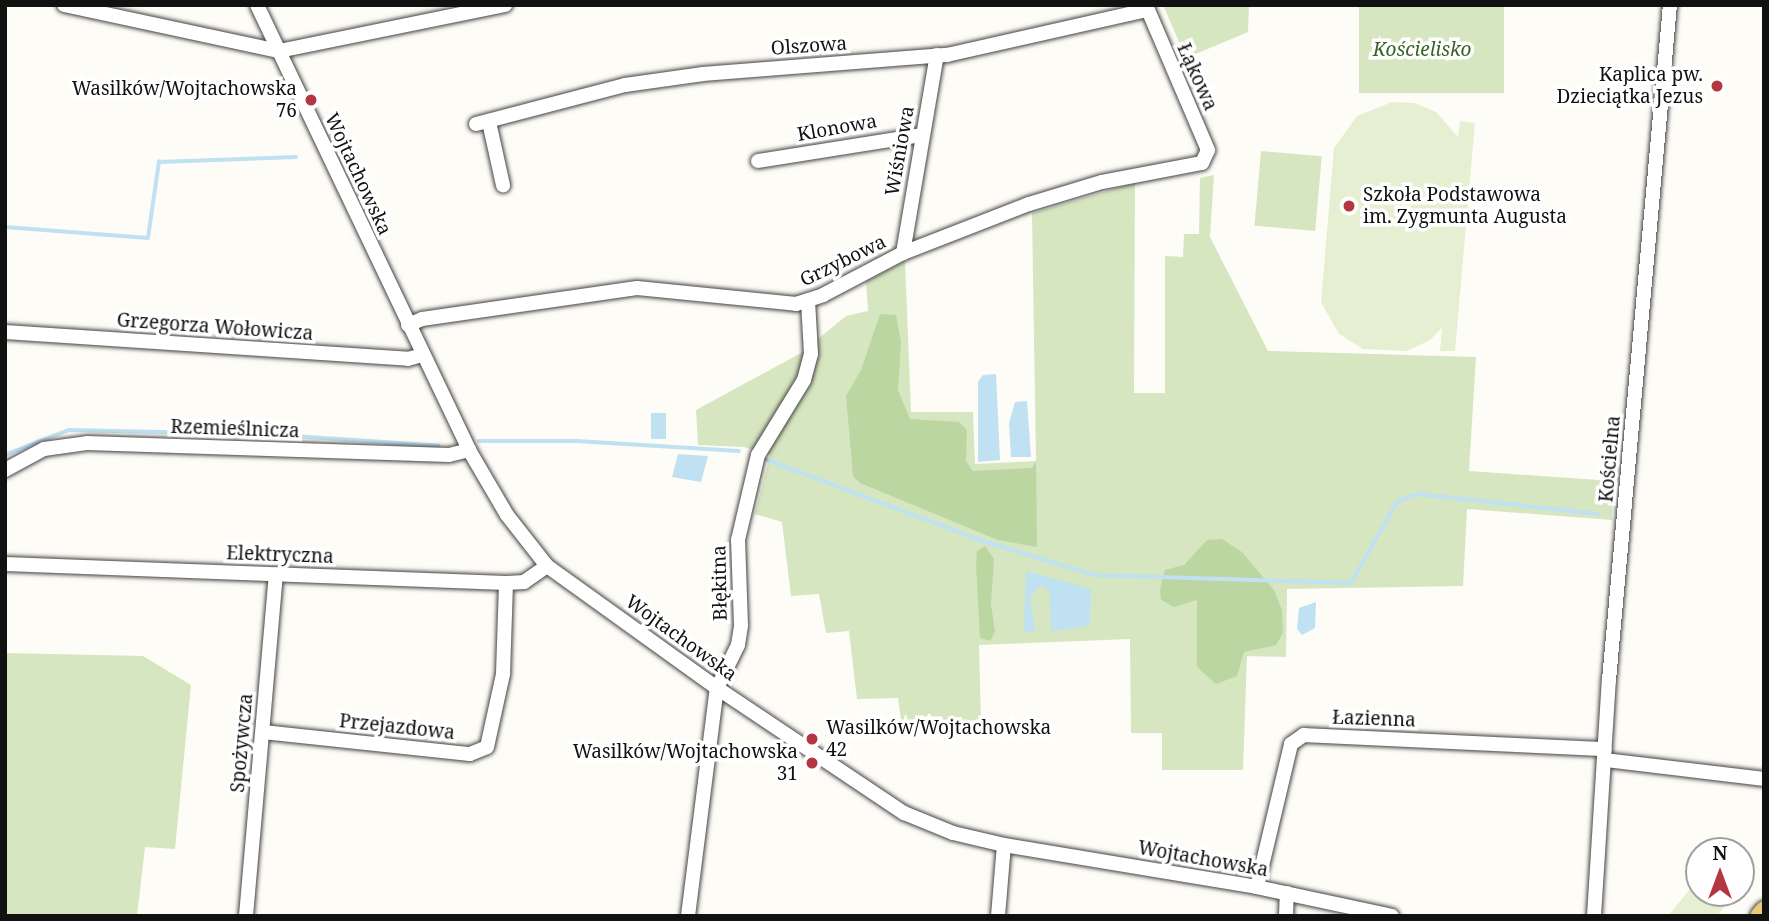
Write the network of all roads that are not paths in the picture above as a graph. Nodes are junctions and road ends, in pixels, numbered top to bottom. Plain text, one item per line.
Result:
1 (64, 5) edge
2 (257, 5) edge
3 (505, 5) edge
4 (1670, 5) edge
5 (1147, 8) edge
6 (279, 51) junction
7 (937, 55) junction
8 (922, 135) junction
9 (758, 161) dead end
10 (1202, 163) joint
11 (503, 184) dead end
12 (902, 253) junction
13 (802, 302) junction
14 (408, 325) junction
15 (5, 332) edge
16 (422, 355) junction
17 (469, 450) junction
18 (5, 470) edge
19 (5, 564) edge
20 (547, 566) junction
21 (276, 574) junction
22 (506, 583) junction
23 (717, 688) junction
24 (263, 732) junction
25 (1605, 755) junction
26 (1764, 779) edge
27 (1004, 845) junction
28 (1257, 887) junction
29 (1287, 893) junction
30 (1764, 910) edge
31 (246, 916) edge
32 (688, 916) edge
33 (998, 916) edge
34 (1286, 916) edge
35 (1392, 916) edge
36 (1594, 916) edge
37 (1759, 916) edge

1 - 6 street
2 - 6 street, Wojtachowska
3 - 6 street
4 - 25 street, Kościelna
5 - 7 street, Olszowa
5 - 10 street, Łąkowa
6 - 14 street, Wojtachowska
7 - 8 street, Wiśniowa
7 - 11 street, Olszowa
8 - 9 street, Klonowa
8 - 12 street, Wiśniowa
10 - 12 street, Grzybowa
12 - 13 street, Grzybowa
13 - 14 street, Grzybowa
13 - 23 street, Błękitna
14 - 16 street, Wojtachowska
15 - 16 street, Grzegorza Wołowicza
16 - 17 street, Wojtachowska
17 - 18 street, Rzemieślnicza
17 - 20 street, Wojtachowska
19 - 21 street, Elektryczna
20 - 22 street, Elektryczna
20 - 23 street, Wojtachowska
21 - 22 street, Elektryczna
21 - 24 street, Spożywcza
22 - 24 street, Przejazdowa
23 - 27 street, Wojtachowska
23 - 32 street, Błękitna
24 - 31 street, Spożywcza
25 - 26 street, Łazienna
25 - 28 street, Łazienna
25 - 36 street, Kościelna
27 - 28 street, Wojtachowska
27 - 33 street
28 - 29 street, Wojtachowska
29 - 34 street
29 - 35 street, Wojtachowska
30 - 37 main road

